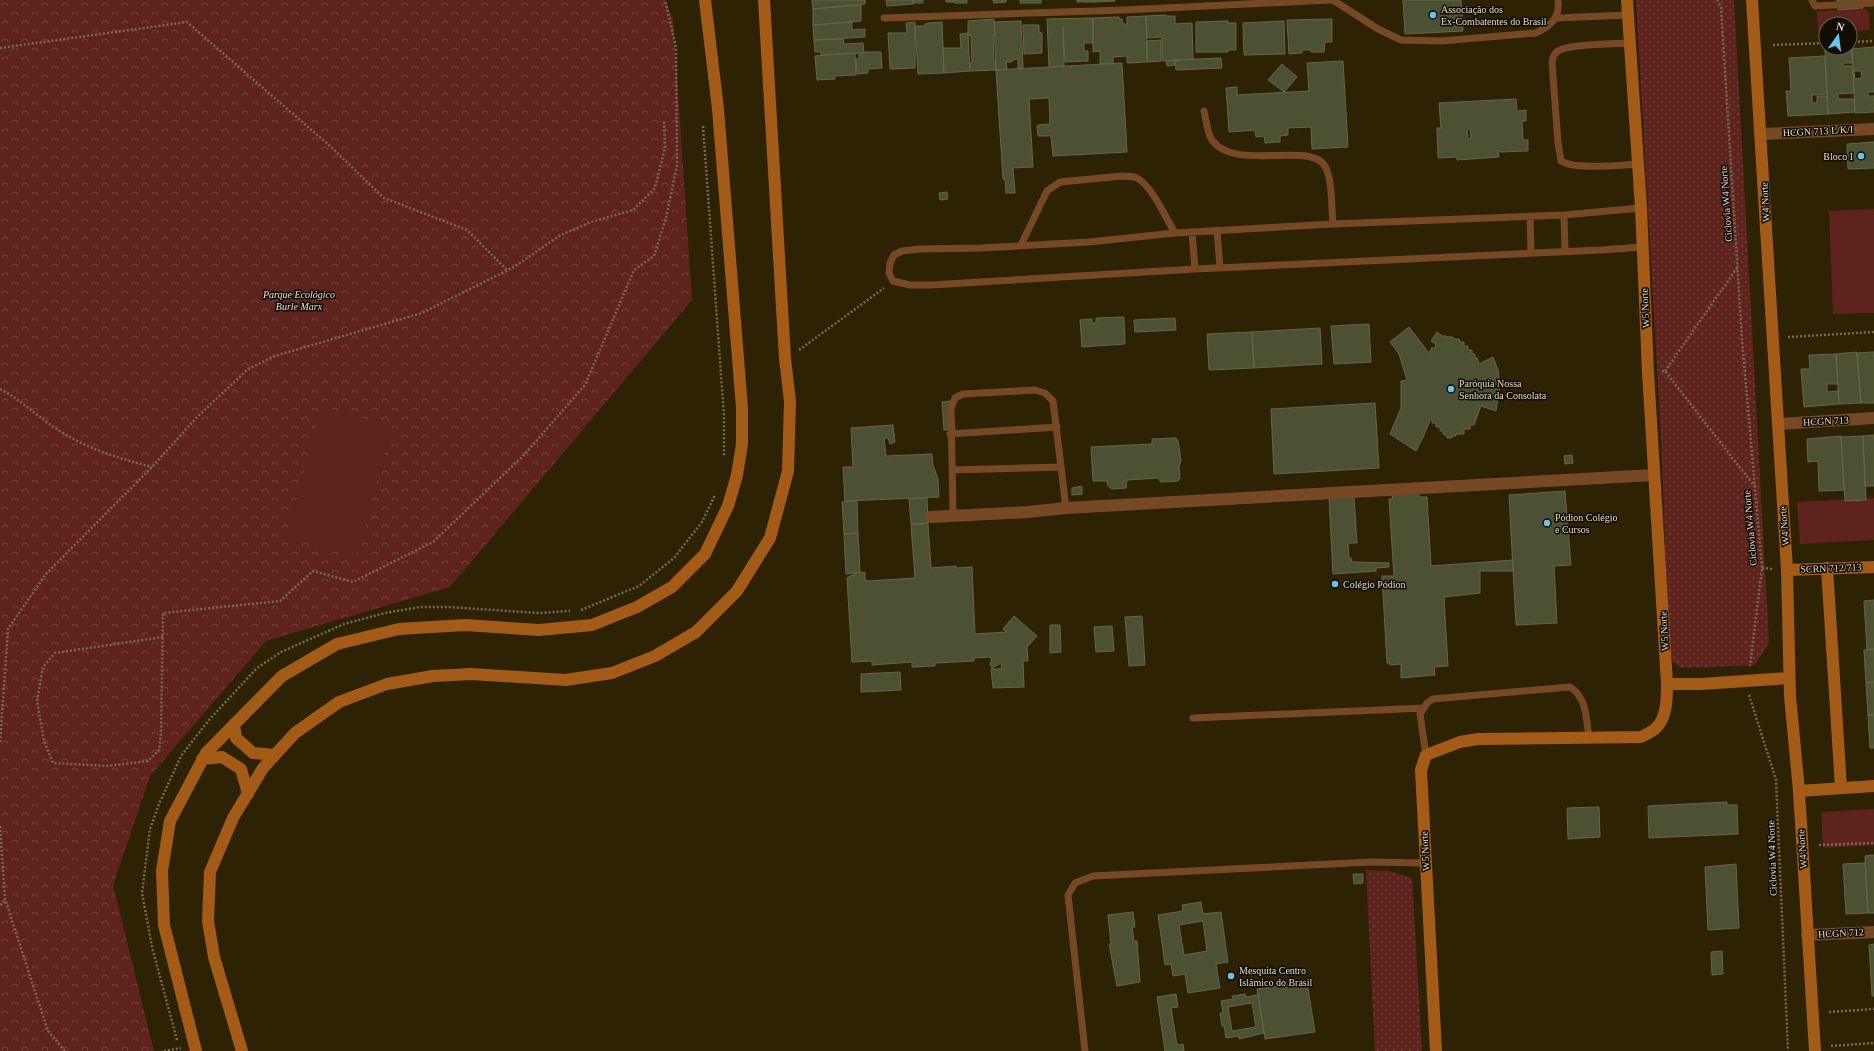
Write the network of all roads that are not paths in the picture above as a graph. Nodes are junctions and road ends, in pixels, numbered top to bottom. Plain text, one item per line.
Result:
1 (705, 0) edge
2 (764, 0) edge
3 (1332, 0) edge
4 (1558, 0) edge
5 (1627, 0) edge
6 (1752, 0) edge
7 (1812, 0) edge
8 (1874, 3) edge
9 (1628, 15) junction
10 (884, 18) dead end
11 (1557, 18) junction
12 (1630, 43) junction
13 (1204, 111) dead end
14 (1874, 129) edge
15 (1761, 134) junction
16 (1638, 164) junction
17 (1641, 208) junction
18 (1564, 215) junction
19 (1530, 216) junction
20 (1333, 224) junction
21 (1217, 230) junction
22 (1192, 232) junction
23 (1175, 233) junction
24 (1021, 245) junction
25 (1642, 247) junction
26 (1565, 251) junction
27 (1530, 252) junction
28 (1220, 268) junction
29 (1195, 269) junction
30 (1874, 418) edge
31 (1778, 424) junction
32 (1056, 427) junction
33 (950, 434) junction
34 (1061, 467) junction
35 (952, 470) junction
36 (1654, 475) junction
37 (1066, 508) junction
38 (954, 515) junction
39 (931, 517) dead end
40 (1874, 567) edge
41 (1827, 568) junction
42 (1787, 570) junction
43 (1789, 678) junction
44 (1667, 684) junction
45 (1424, 708) junction
46 (1193, 718) dead end
47 (234, 724) junction
48 (1589, 737) junction
49 (275, 755) junction
50 (1426, 755) junction
51 (202, 759) junction
52 (1874, 786) edge
53 (1841, 788) junction
54 (1799, 791) junction
55 (248, 794) junction
56 (1425, 863) junction
57 (1874, 932) edge
58 (1807, 935) junction
59 (196, 1051) edge
60 (242, 1051) edge
61 (1085, 1051) edge
62 (1436, 1051) edge
63 (1815, 1051) edge

1 - 47 street
2 - 49 street
3 - 10 lane
3 - 11 lane
4 - 11 lane
5 - 9 street, W5 Norte
6 - 15 street, W4 Norte
7 - 8 lane
9 - 11 lane
9 - 12 street, W5 Norte
12 - 16 street, W5 Norte
12 - 16 lane
13 - 20 lane
14 - 15 street, HCGN 713 L/K/I
15 - 31 street, W4 Norte
16 - 17 street, W5 Norte
17 - 18 lane
17 - 25 street, W5 Norte
18 - 19 lane
18 - 26 lane
19 - 20 lane
19 - 27 lane
20 - 21 lane
21 - 22 lane
21 - 28 lane
22 - 23 lane
22 - 29 lane
23 - 24 lane
23 - 24 lane
24 - 29 lane
25 - 26 lane
25 - 36 street, W5 Norte
26 - 27 lane
27 - 28 lane
28 - 29 lane
30 - 31 street, HCGN 713
31 - 42 street, W4 Norte
32 - 33 lane
32 - 33 lane
32 - 34 lane
33 - 35 lane
34 - 35 lane
34 - 37 lane
35 - 38 lane
36 - 37 street
36 - 44 street, W5 Norte
37 - 38 street
38 - 39 street
40 - 41 street, SCRN 712/713
41 - 42 street, SCRN 712/713
41 - 53 street
42 - 43 street, W4 Norte
43 - 44 street
43 - 54 street, W4 Norte
44 - 48 street, W5 Norte
45 - 46 lane
45 - 48 lane
45 - 50 lane
47 - 49 street
47 - 51 street
48 - 50 street, W5 Norte
49 - 55 street
50 - 56 street, W5 Norte
51 - 55 street
51 - 59 street
52 - 53 street
53 - 54 street
54 - 58 street, W4 Norte
55 - 60 street
56 - 61 lane
56 - 62 street, W5 Norte
57 - 58 street, HCGN 712
58 - 63 street, W4 Norte

